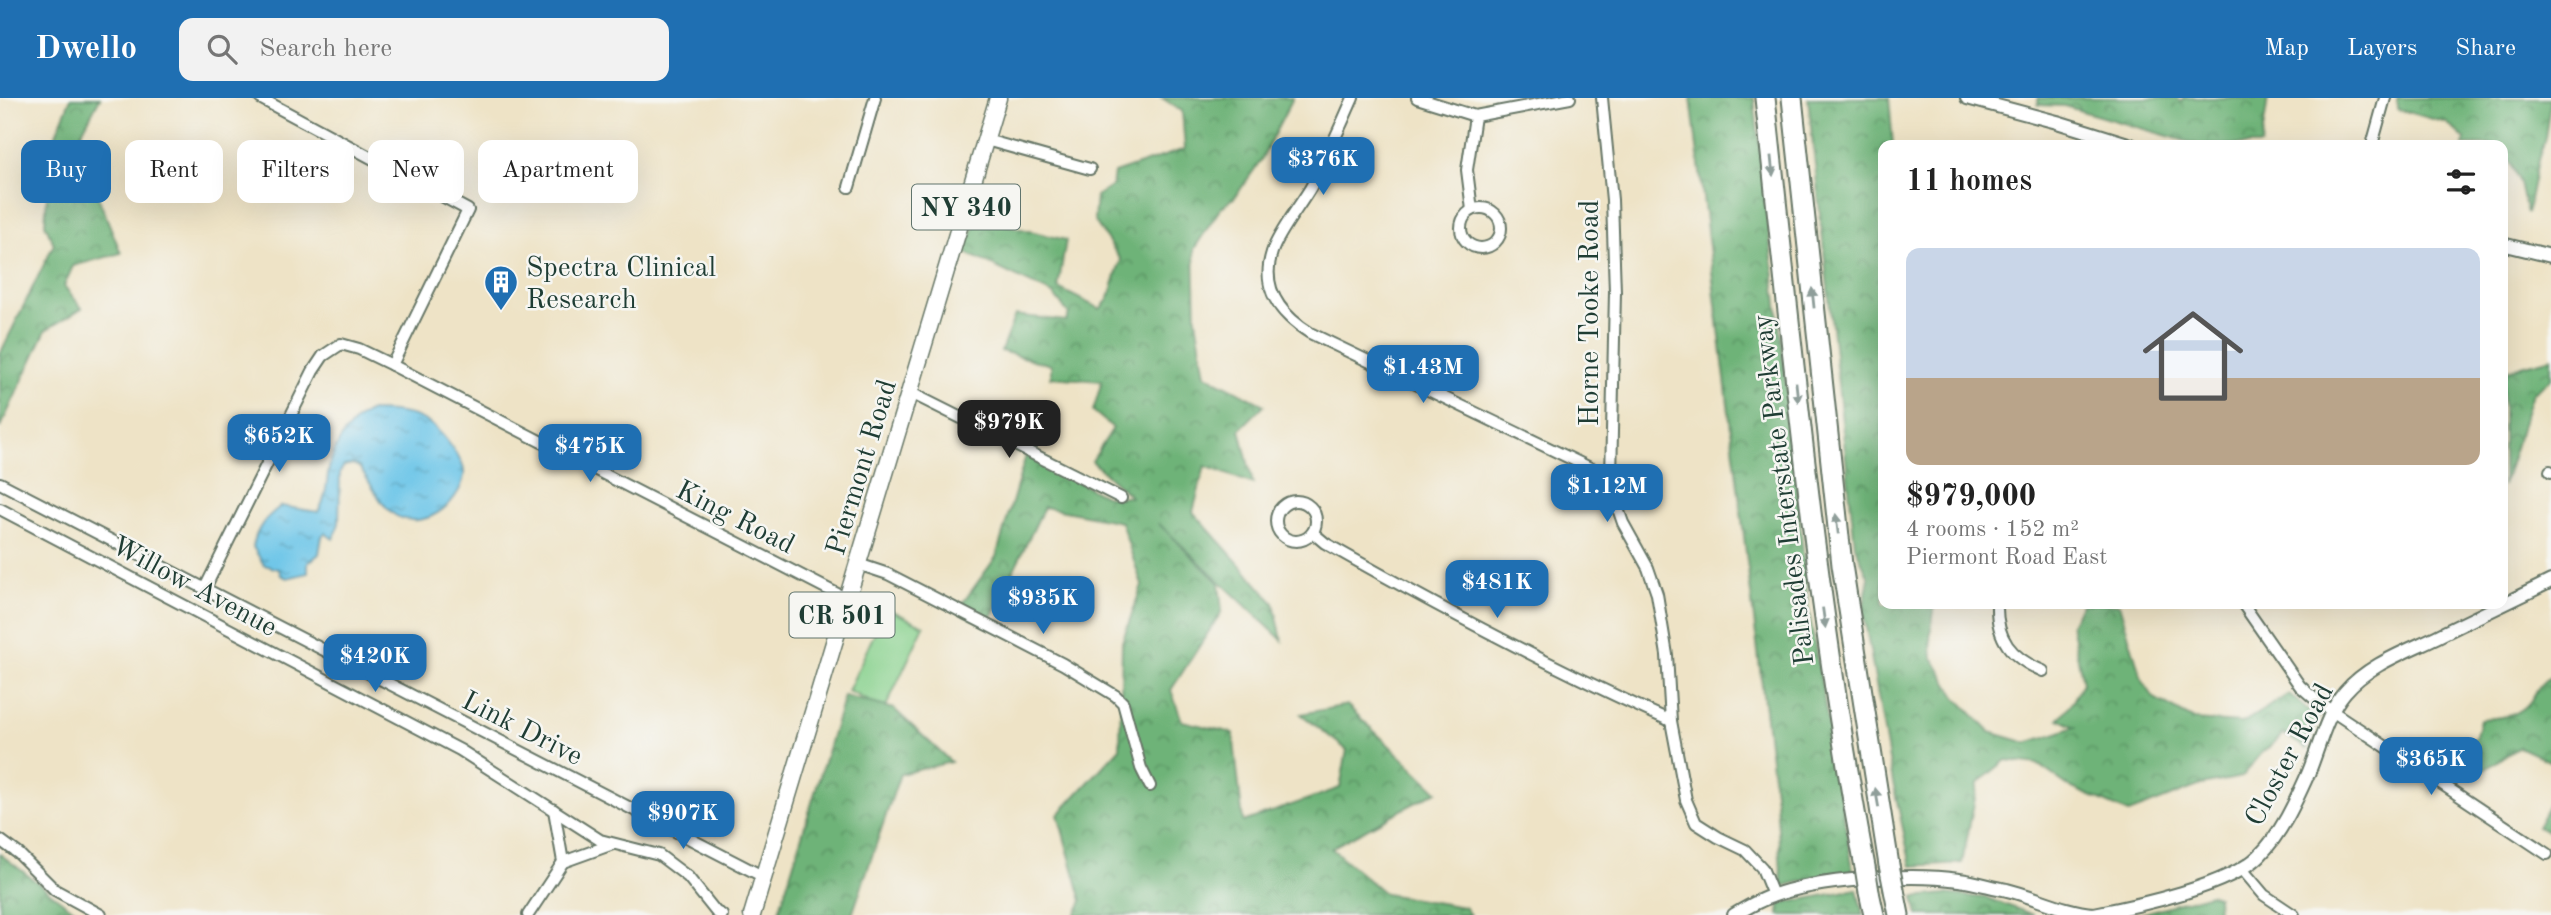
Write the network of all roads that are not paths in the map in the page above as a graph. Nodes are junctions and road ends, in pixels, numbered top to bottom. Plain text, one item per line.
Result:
1 (260, 98) edge
2 (875, 98) edge
3 (998, 98) edge
4 (1353, 98) edge
5 (1417, 98) edge
6 (1570, 98) edge
7 (1602, 98) edge
8 (1765, 98) edge
9 (1791, 98) edge
10 (1967, 98) edge
11 (2385, 98) edge
12 (1475, 116) junction
13 (986, 140) junction
14 (2111, 140) edge
15 (2373, 140) edge
16 (1090, 169) dead end
17 (849, 187) dead end
18 (1472, 210) dead end
19 (2508, 245) edge
20 (2551, 256) edge
21 (933, 316) joint
22 (392, 365) junction
23 (911, 394) junction
24 (1611, 478) junction
25 (0, 483) edge
26 (1121, 498) dead end
27 (0, 509) edge
28 (1313, 533) dead end
29 (858, 564) junction
30 (2551, 581) edge
31 (205, 588) junction
32 (847, 599) junction
33 (2508, 602) edge
34 (1997, 609) edge
35 (2246, 609) edge
36 (2493, 609) edge
37 (2043, 671) dead end
38 (2332, 712) junction
39 (1671, 721) junction
40 (1150, 786) dead end
41 (554, 808) junction
42 (0, 840) edge
43 (613, 844) junction
44 (2547, 855) dead end
45 (563, 862) junction
46 (2242, 869) junction
47 (764, 877) junction
48 (1773, 895) junction
49 (101, 915) edge
50 (528, 915) edge
51 (722, 915) edge
52 (752, 915) edge
53 (1734, 915) edge
54 (1874, 915) edge
55 (1899, 915) edge
56 (2294, 915) edge

1 - 22 street
2 - 17 street
3 - 13 main road, NY 340
4 - 24 street
5 - 12 street
6 - 12 street
7 - 24 street, Horne Tooke Road
8 -> 54 highway, Palisades Interstate Parkway, bridge
55 -> 9 highway, Palisades Interstate Parkway, bridge
10 - 14 street
11 - 15 street
12 - 18 street
13 - 16 street
13 - 21 main road, NY 340
19 - 20 street
21 - 23 main road, Piermont Road / CR 501
22 - 31 street, King Road
22 - 32 street, King Road
23 - 26 street
23 - 29 main road, Piermont Road / CR 501
24 - 39 street, Horne Tooke Road
25 - 31 street, Link Drive
27 - 41 street, Willow Avenue
28 - 39 street
29 - 32 main road, Piermont Road / CR 501
29 - 40 street
30 - 33 street, Closter Road
31 - 47 street, Link Drive
32 - 47 main road, Piermont Road / CR 501
34 - 37 street
35 - 38 street
36 - 38 street, Closter Road
38 - 44 street
38 - 46 street, Closter Road
39 - 48 street, Horne Tooke Road
41 - 43 street, Willow Avenue
41 - 45 street
42 - 49 street
43 - 45 street
43 - 51 street, Willow Avenue
45 - 50 street
46 - 48 street, Closter Road
46 - 56 street
47 - 52 main road, Piermont Road / CR 501
48 - 53 street, Closter Road

